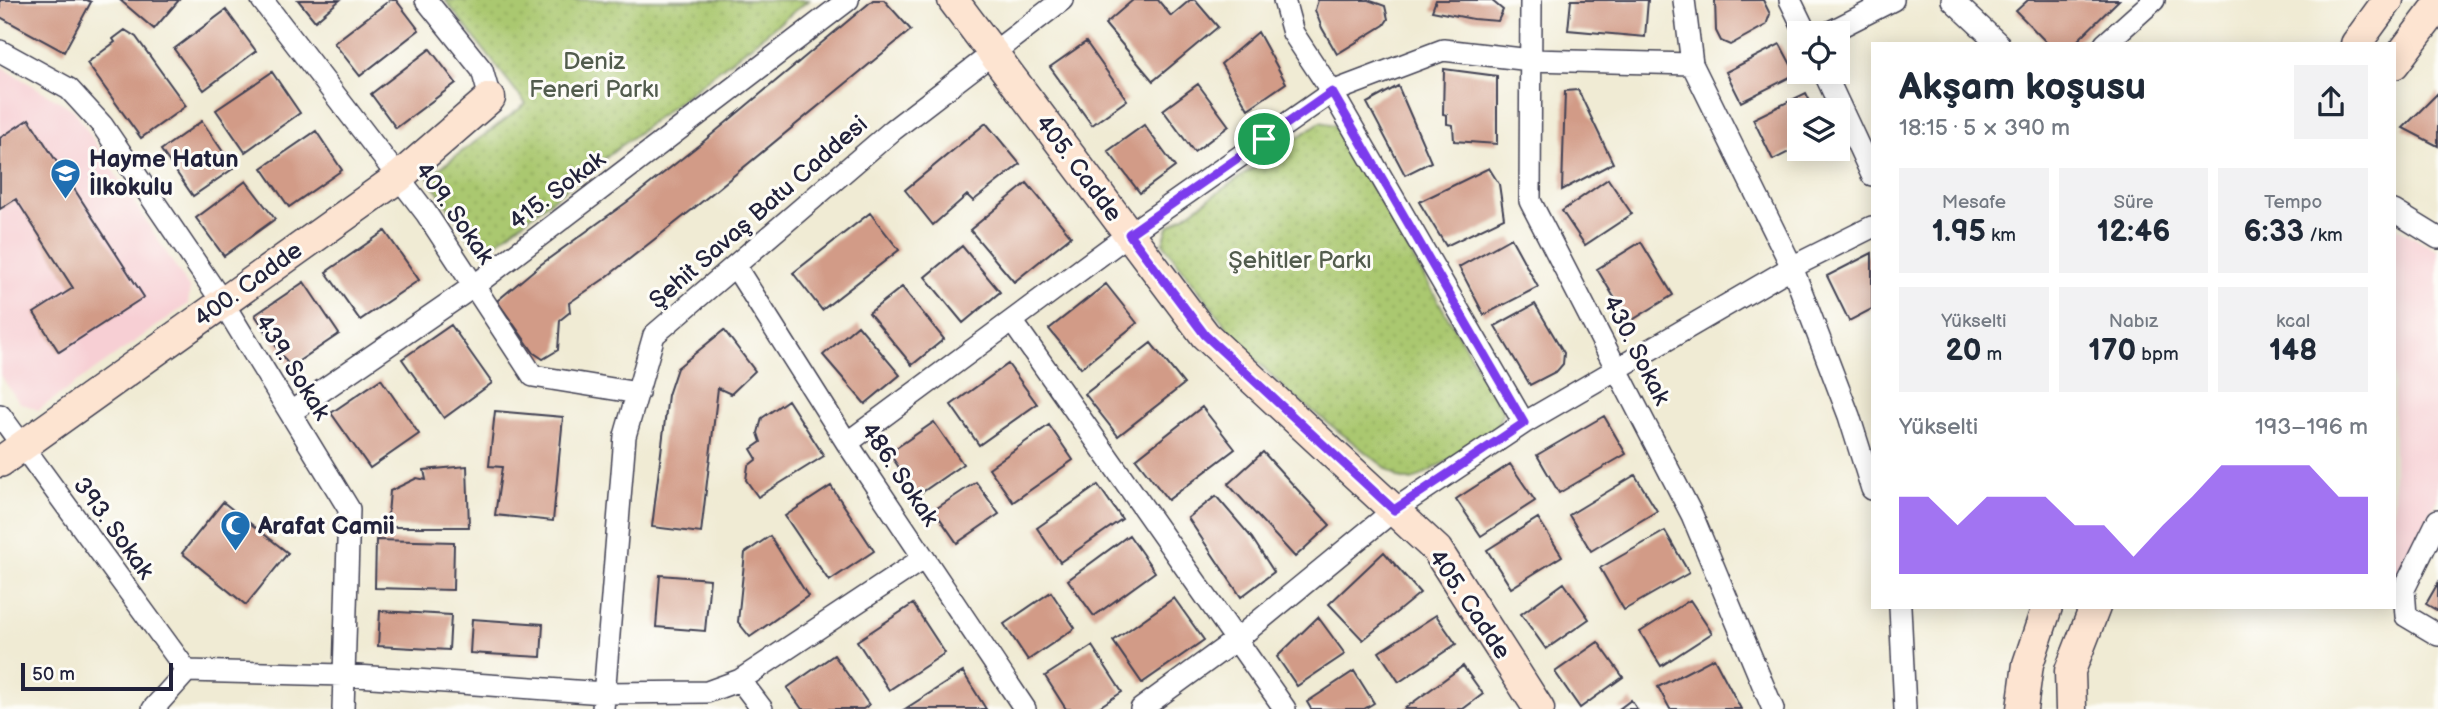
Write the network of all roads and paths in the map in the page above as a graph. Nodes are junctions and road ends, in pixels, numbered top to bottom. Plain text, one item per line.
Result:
1 (262, 0) edge
2 (426, 0) edge
3 (848, 0) edge
4 (953, 0) edge
5 (1062, 0) edge
6 (1531, 0) edge
7 (1684, 0) edge
8 (1790, 0) edge
9 (1893, 0) edge
10 (1952, 0) edge
11 (2154, 0) edge
12 (2388, 0) edge
13 (1282, 1) edge
14 (2428, 13) edge
15 (1800, 21) edge
16 (1850, 22) edge
17 (1998, 42) edge
18 (2107, 42) edge
19 (2357, 42) edge
20 (0, 51) edge
21 (992, 54) junction
22 (1531, 60) junction
23 (2396, 61) edge
24 (1692, 64) junction
25 (1830, 84) edge
26 (1332, 92) junction
27 (490, 98) joint
28 (1871, 173) edge
29 (399, 177) junction
30 (2396, 212) edge
31 (1871, 228) edge
32 (1129, 234) junction
33 (2438, 238) edge
34 (735, 266) junction
35 (1792, 267) junction
36 (474, 286) junction
37 (223, 303) junction
38 (1012, 321) junction
39 (1617, 369) junction
40 (638, 393) junction
41 (291, 412) junction
42 (0, 415) edge
43 (1524, 423) junction
44 (847, 443) junction
45 (11, 454) edge
46 (1871, 486) edge
47 (1394, 510) junction
48 (2438, 520) edge
49 (924, 558) junction
50 (1900, 609) edge
51 (2094, 609) edge
52 (2042, 610) edge
53 (2438, 635) edge
54 (1237, 639) junction
55 (187, 671) junction
56 (343, 675) junction
57 (740, 680) junction
58 (603, 701) edge
59 (153, 709) edge
60 (343, 709) edge
61 (762, 709) edge
62 (1025, 709) edge
63 (1141, 709) edge
64 (1285, 709) edge
65 (1539, 709) edge
66 (1773, 709) edge
67 (1905, 709) edge
68 (2022, 709) edge
69 (2071, 709) edge

1 - 29 street, 409. Sokak
2 - 27 street
3 - 36 street, 415. Sokak
4 - 21 street, 405. Cadde
5 - 21 street, Şehit Savaş Batu Caddesi
6 - 22 street, 430. Sokak
7 - 24 street
8 - 15 street
9 - 16 street
10 - 17 street
11 - 18 street
12 - 19 street
13 - 26 street
14 - 23 street
20 - 37 street, 439. Sokak
21 - 32 street, 405. Cadde
21 - 34 street, Şehit Savaş Batu Caddesi
22 - 24 street
22 - 26 street
22 - 39 street, 430. Sokak
24 - 35 street
25 - 28 street
26 - 32 street
26 - 43 street
27 - 29 street, 400. Cadde
29 - 36 street, 409. Sokak
29 - 37 street, 400. Cadde
30 - 33 street
31 - 35 street
32 - 38 street
32 - 47 street, 405. Cadde
34 - 40 street, Şehit Savaş Batu Caddesi
34 - 44 street, 486. Sokak
35 - 39 street
35 - 46 street
36 - 40 street, 409. Sokak
36 - 41 street, 415. Sokak
37 - 41 street, 439. Sokak
37 - 45 street, 400. Cadde
38 - 44 street
38 - 54 street
39 - 43 street
39 - 66 street, 430. Sokak
40 - 58 street, Şehit Savaş Batu Caddesi
41 - 56 street, 439. Sokak
42 - 45 street, 393. Sokak
43 - 47 street
44 - 49 street, 486. Sokak
45 - 55 street, 393. Sokak
47 - 54 street
47 - 65 street, 405. Cadde
48 - 53 street
49 - 57 street
49 - 62 street, 486. Sokak
50 - 67 street
51 - 69 street
52 - 68 street
54 - 63 street
54 - 64 street
55 - 56 street
55 - 59 street
56 - 58 street
56 - 60 street, 439. Sokak
57 - 58 street
57 - 61 street

